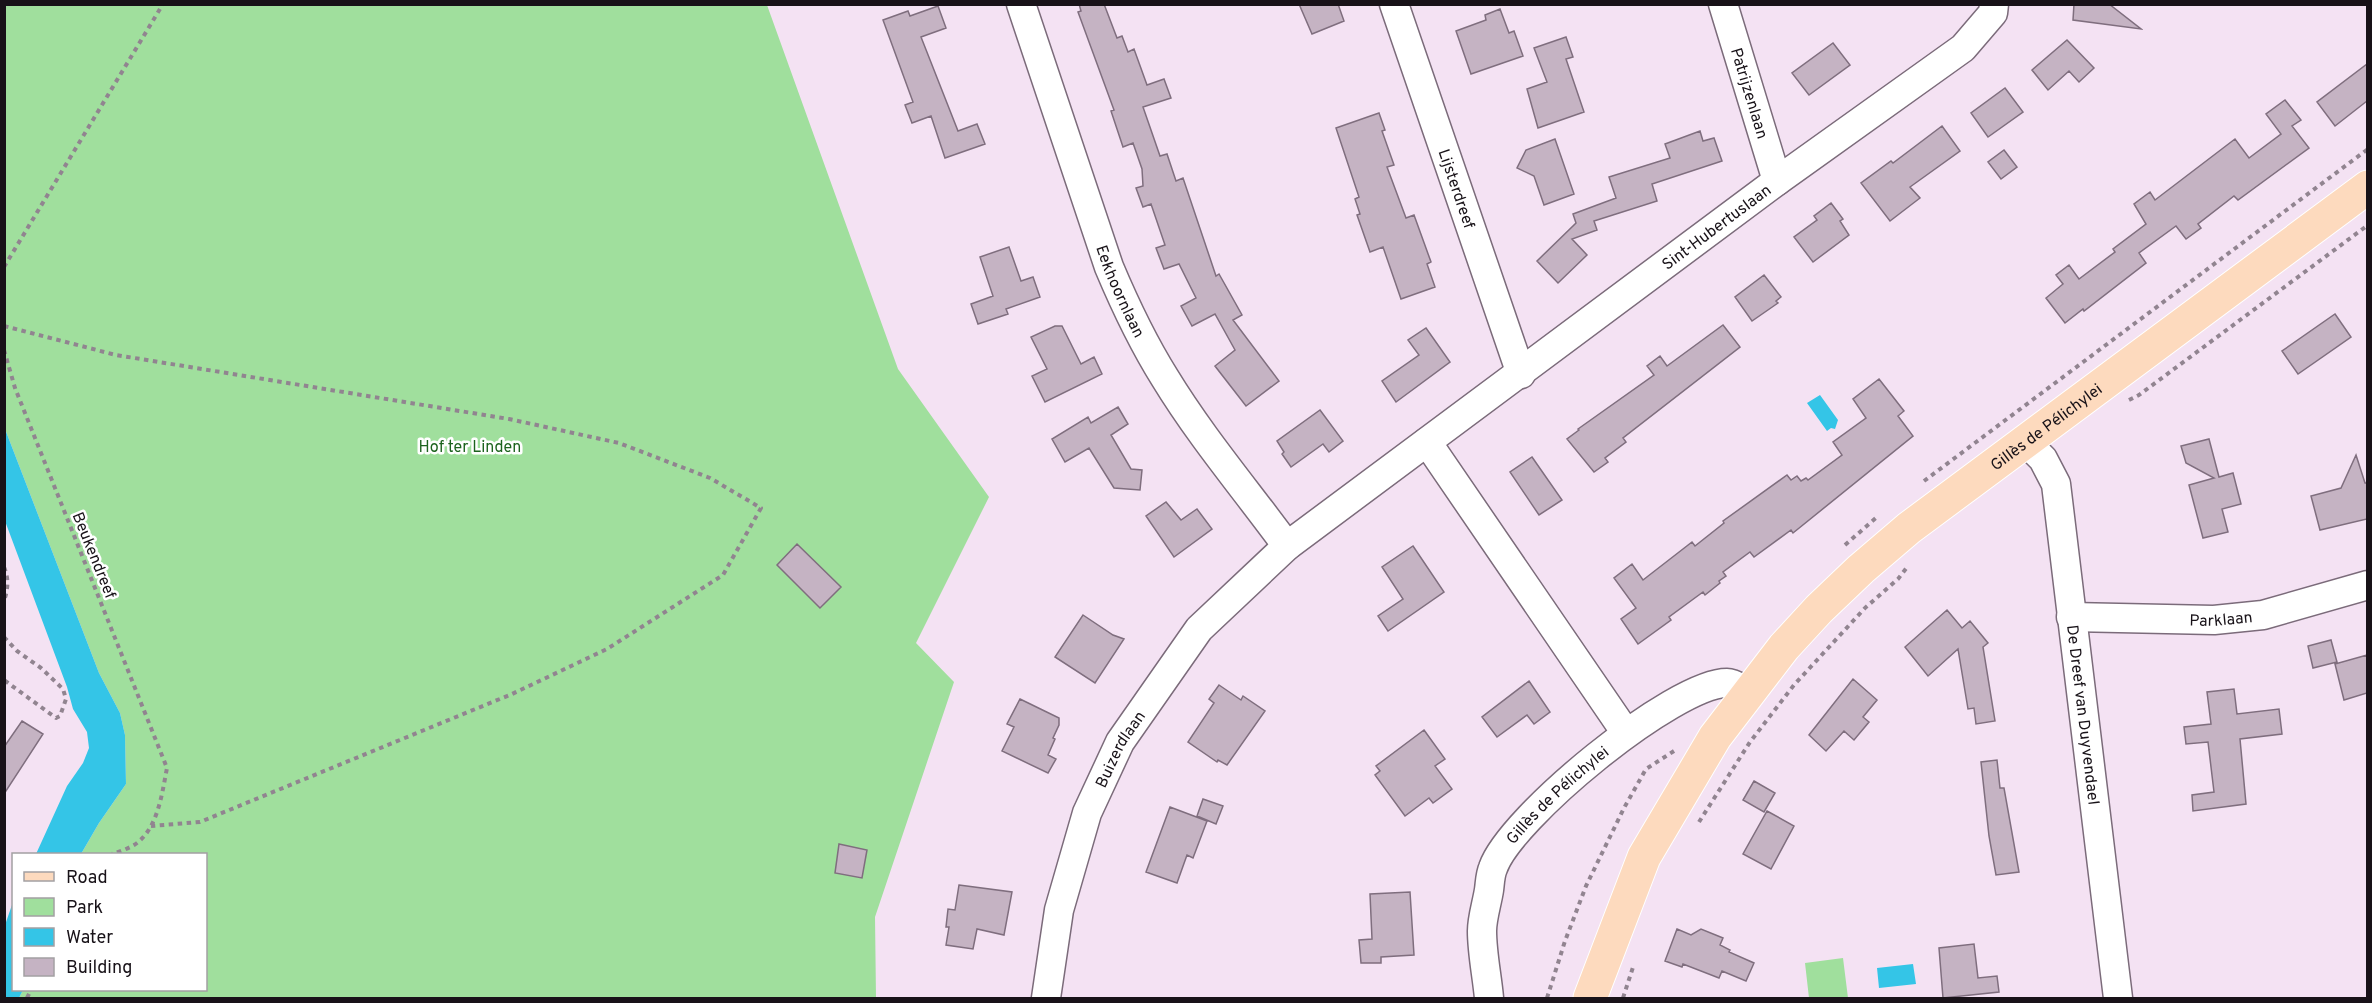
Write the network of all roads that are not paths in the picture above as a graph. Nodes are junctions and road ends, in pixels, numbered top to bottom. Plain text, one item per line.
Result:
1 (1021, 4) edge
2 (1394, 4) edge
3 (1723, 4) edge
4 (1994, 4) edge
5 (1777, 182) junction
6 (2367, 187) edge
7 (1521, 374) junction
8 (2025, 441) junction
9 (1427, 442) junction
10 (1287, 546) junction
11 (2367, 585) edge
12 (2071, 617) junction
13 (1748, 692) junction
14 (1626, 733) junction
15 (1046, 999) edge
16 (1490, 999) edge
17 (1590, 999) edge
18 (2118, 999) edge

1 - 10 street, Eekhoornlaan
2 - 7 street, Lijsterdreef
3 - 5 street, Patrijzenlaan
4 - 5 street, Sint-Hubertuslaan
5 - 7 street, Sint-Hubertuslaan
6 - 8 main road, Gillès de Pélichylei
7 - 9 street, Sint-Hubertuslaan
8 - 12 street, De Dreef van Duyvendael
8 - 13 main road, Gillès de Pélichylei
9 - 10 street, Sint-Hubertuslaan
9 - 14 street
10 - 15 street, Buizerdlaan
11 - 12 street, Parklaan
12 - 18 street, De Dreef van Duyvendael
13 - 14 street, Gillès de Pélichylei
13 - 17 main road, Gillès de Pélichylei
14 - 16 street, Gillès de Pélichylei

